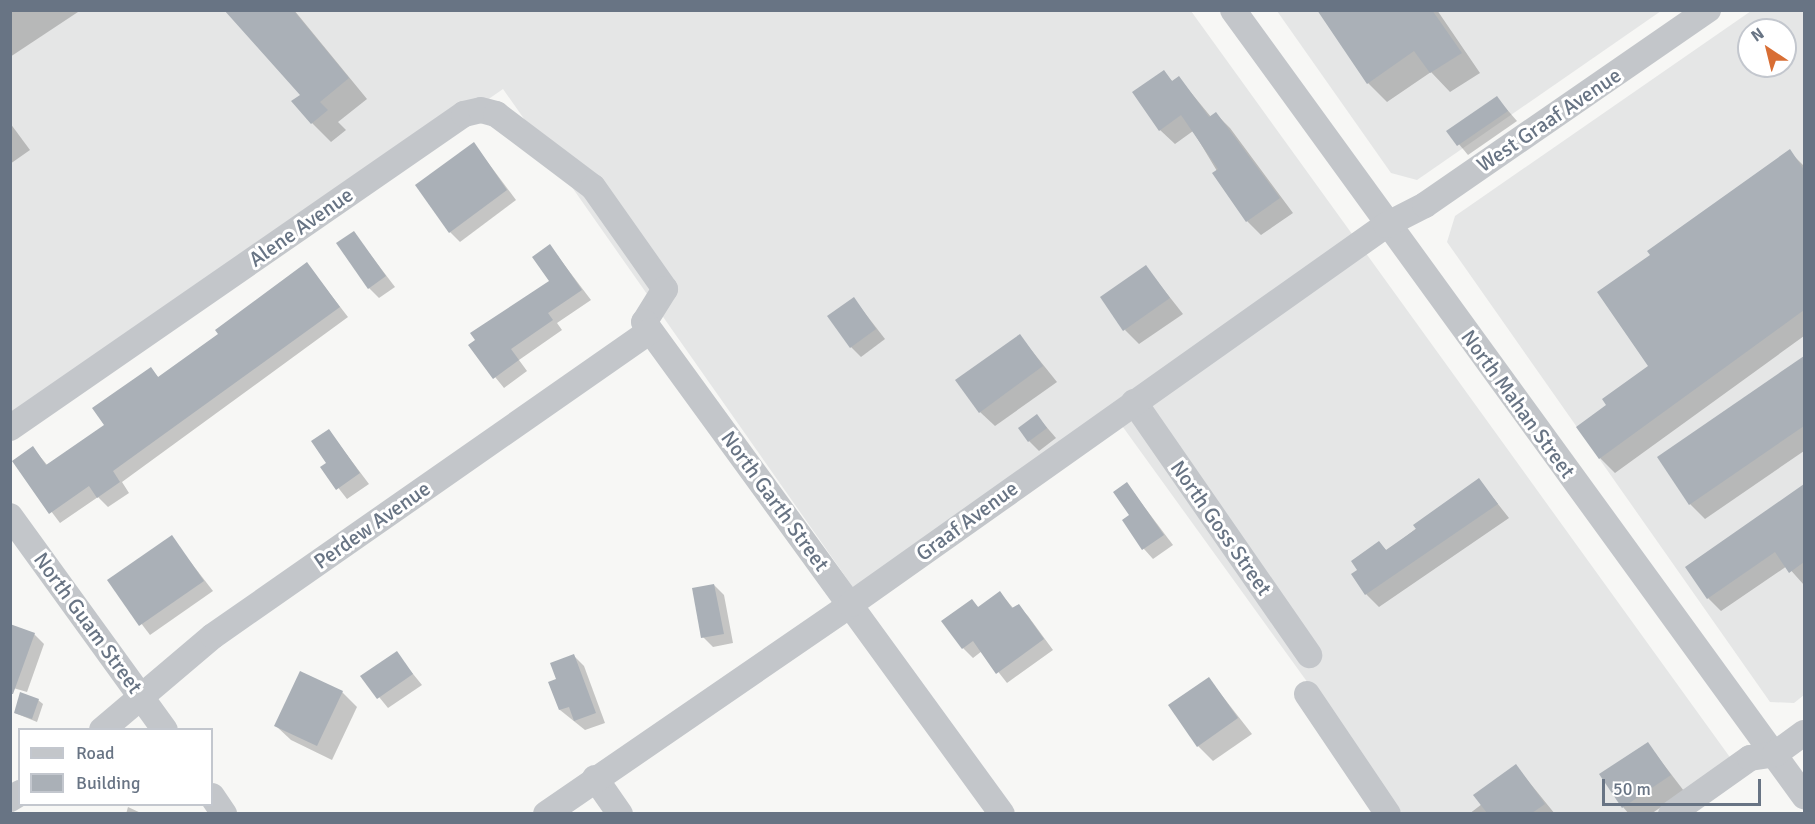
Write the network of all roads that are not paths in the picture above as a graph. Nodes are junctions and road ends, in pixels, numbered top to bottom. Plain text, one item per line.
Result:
1 (1233, 10) edge
2 (1708, 10) edge
3 (1386, 225) junction
4 (650, 332) junction
5 (1134, 402) junction
6 (10, 428) edge
7 (10, 516) edge
8 (851, 604) junction
9 (1309, 655) dead end
10 (1306, 694) dead end
11 (142, 698) junction
12 (103, 728) edge
13 (164, 728) edge
14 (1804, 733) edge
15 (1775, 754) junction
16 (595, 778) junction
17 (1804, 796) edge
18 (213, 797) edge
19 (224, 813) edge
20 (546, 813) edge
21 (620, 813) edge
22 (1002, 813) edge
23 (1388, 813) edge
24 (1671, 813) edge

1 - 3 street, North Mahan Street
2 - 3 street, West Graaf Avenue
3 - 5 street, Graaf Avenue
3 - 15 street, North Mahan Street
4 - 6 street, Alene Avenue
4 - 8 street, North Garth Street
4 - 11 street, Perdew Avenue
5 - 8 street, Graaf Avenue
5 - 9 street, North Goss Street
7 - 11 street, North Guam Street
8 - 16 street, Graaf Avenue
8 - 22 street, North Garth Street
10 - 23 street
11 - 12 street, Perdew Avenue
11 - 13 street, North Guam Street
14 - 15 street
15 - 17 street, North Mahan Street
15 - 24 street
16 - 20 street, Graaf Avenue
16 - 21 street
18 - 19 street

